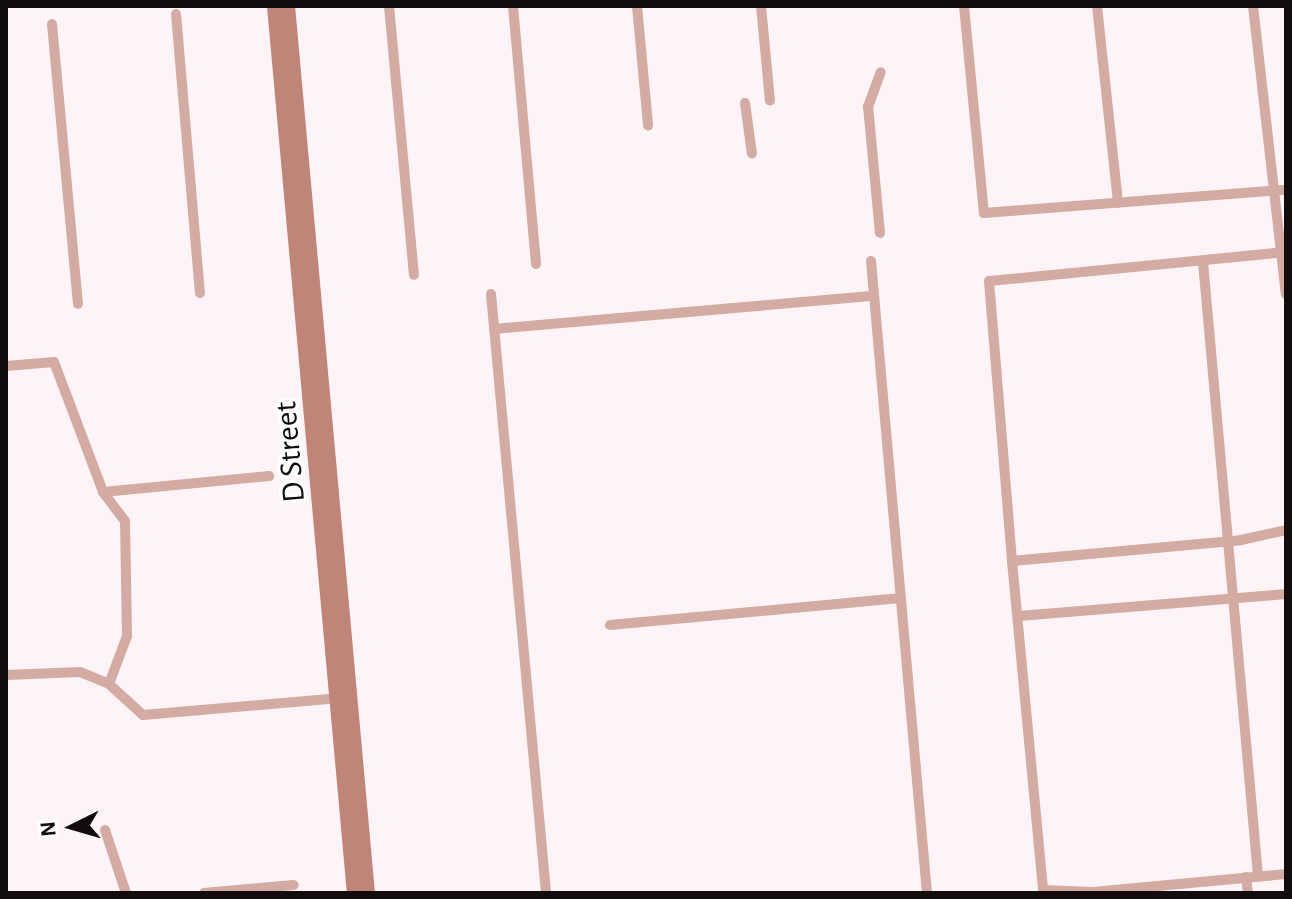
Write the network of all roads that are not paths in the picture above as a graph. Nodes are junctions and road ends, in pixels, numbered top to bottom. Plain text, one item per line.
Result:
1 (281, 6) edge
2 (389, 6) edge
3 (513, 6) edge
4 (637, 6) edge
5 (761, 6) edge
6 (964, 6) edge
7 (1097, 6) edge
8 (1253, 6) edge
9 (176, 14) dead end
10 (52, 24) dead end
11 (881, 72) dead end
12 (770, 101) dead end
13 (745, 103) dead end
14 (648, 125) dead end
15 (752, 154) dead end
16 (1286, 190) edge
17 (1271, 192) junction
18 (1118, 203) junction
19 (880, 233) dead end
20 (1284, 252) edge
21 (871, 261) dead end
22 (1203, 262) junction
23 (536, 264) dead end
24 (414, 275) dead end
25 (200, 293) dead end
26 (491, 294) dead end
27 (1286, 294) edge
28 (874, 296) junction
29 (78, 304) dead end
30 (494, 329) junction
31 (6, 366) edge
32 (269, 476) dead end
33 (103, 492) junction
34 (1286, 530) edge
35 (1228, 541) junction
36 (1012, 561) junction
37 (1286, 594) edge
38 (901, 598) junction
39 (1233, 599) junction
40 (1019, 616) junction
41 (610, 625) dead end
42 (6, 675) edge
43 (109, 684) junction
44 (344, 698) junction
45 (105, 830) dead end
46 (1286, 874) edge
47 (1258, 876) junction
48 (1246, 877) junction
49 (294, 885) dead end
50 (1043, 892) edge
51 (126, 893) edge
52 (204, 893) edge
53 (361, 893) edge
54 (546, 893) edge
55 (927, 893) edge
56 (1248, 893) edge

1 - 44 street, D Street
2 - 24 lane
3 - 23 lane
4 - 14 lane
5 - 12 lane
6 - 18 lane
7 - 18 lane
8 - 17 lane
9 - 25 lane
10 - 29 lane
11 - 19 lane
13 - 15 lane
16 - 17 lane
17 - 18 lane
17 - 20 lane
20 - 22 lane
20 - 27 lane
21 - 28 lane
22 - 35 lane
22 - 36 lane
26 - 30 lane
28 - 30 lane
28 - 38 lane
30 - 54 lane
31 - 33 lane
32 - 33 lane
33 - 43 lane
34 - 35 lane
35 - 36 lane
35 - 39 lane
36 - 40 lane
37 - 39 lane
38 - 41 lane
38 - 55 lane
39 - 40 lane
39 - 47 lane
40 - 50 lane
42 - 43 lane
43 - 44 lane
44 - 53 street, D Street
45 - 51 lane
46 - 47 lane
47 - 48 lane
48 - 50 lane
48 - 56 lane
49 - 52 lane

